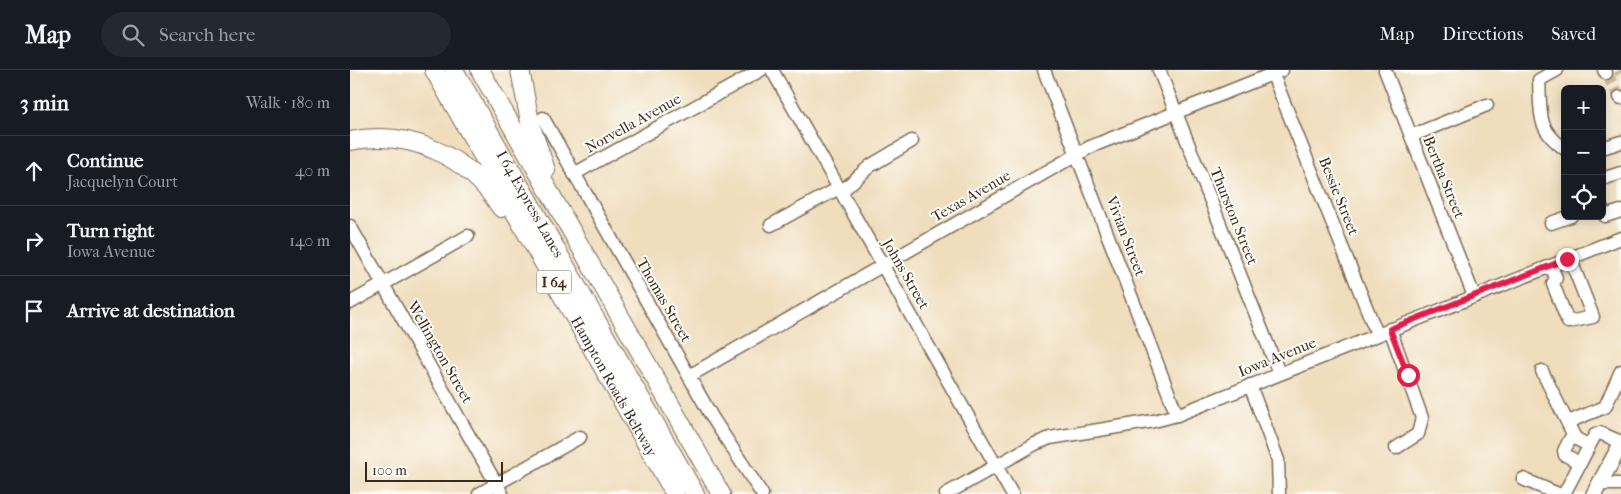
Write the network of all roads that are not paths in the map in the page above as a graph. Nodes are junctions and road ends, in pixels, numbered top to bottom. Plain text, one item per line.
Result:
1 (434, 70) edge
2 (454, 70) edge
3 (480, 70) edge
4 (520, 70) edge
5 (760, 70) edge
6 (772, 70) edge
7 (1044, 70) edge
8 (1159, 70) edge
9 (1384, 70) edge
10 (1557, 70) edge
11 (1275, 71) edge
12 (1487, 105) dead end
13 (1176, 113) junction
14 (543, 118) dead end
15 (1411, 136) junction
16 (350, 141) edge
17 (912, 141) dead end
18 (1621, 142) edge
19 (1561, 146) edge
20 (1606, 147) edge
21 (1077, 155) junction
22 (1621, 173) edge
23 (574, 174) junction
24 (1606, 178) edge
25 (840, 190) junction
26 (1621, 211) edge
27 (563, 216) junction
28 (1606, 216) edge
29 (1561, 220) edge
30 (1551, 223) dead end
31 (771, 225) dead end
32 (350, 226) edge
33 (526, 232) junction
34 (468, 236) dead end
35 (1621, 238) edge
36 (1570, 258) junction
37 (882, 265) junction
38 (1551, 266) junction
39 (1575, 270) junction
40 (1556, 278) junction
41 (383, 284) junction
42 (1474, 296) junction
43 (350, 303) edge
44 (1390, 329) junction
45 (1377, 334) junction
46 (1542, 371) dead end
47 (1621, 371) edge
48 (1279, 373) junction
49 (689, 376) junction
50 (1250, 385) junction
51 (1617, 391) edge
52 (1177, 415) junction
53 (1568, 422) junction
54 (580, 437) dead end
55 (1575, 438) junction
56 (1621, 443) edge
57 (1589, 446) junction
58 (1396, 448) dead end
59 (1580, 464) junction
60 (996, 466) junction
61 (1523, 479) dead end
62 (1621, 484) edge
63 (499, 489) edge
64 (1597, 489) edge
65 (479, 494) edge
66 (675, 494) edge
67 (695, 494) edge
68 (721, 494) edge
69 (762, 494) edge
70 (946, 494) edge
71 (1012, 494) edge
72 (1279, 494) edge
73 (1558, 494) edge
74 (1564, 494) edge

1 - 33 highway, Hampton Roads Beltway / I 64
2 - 67 highway, I 64 Express Lanes
3 - 27 highway, I 64
4 - 27 highway
5 - 23 street, Norvella Avenue
6 - 25 street, Johns Street
7 - 21 street, Vivian Street
8 - 13 street, Thurston Street
9 - 15 street, Bertha Street
10 - 19 street
11 - 13 street, Texas Avenue
11 - 45 street, Bessie Street
12 - 15 street
13 - 21 street, Texas Avenue
13 - 48 street, Thurston Street
14 - 23 street, Thomas Street
15 - 42 street, Bertha Street
16 - 33 highway
17 - 25 street
18 - 20 street
21 - 37 street, Texas Avenue
21 - 52 street, Vivian Street
22 - 24 street
23 - 49 street, Thomas Street
25 - 31 street
25 - 37 street, Johns Street
26 - 28 street
27 - 68 highway, I 64
29 - 30 street
32 - 41 street, Wellington Street
33 - 66 highway, Hampton Roads Beltway / I 64
34 - 41 street
35 - 36 street, Iowa Avenue
36 - 38 street, Iowa Avenue
36 - 39 street
37 - 49 street, Texas Avenue
37 - 60 street, Johns Street
38 - 40 street
38 - 42 street, Iowa Avenue
39 - 40 street
39 - 40 street
41 - 43 street
41 - 63 street, Wellington Street
42 - 44 street, Iowa Avenue
44 - 45 street, Iowa Avenue
44 - 58 street
45 - 48 street, Iowa Avenue
46 - 53 street
47 - 51 street
48 - 50 street, Iowa Avenue
49 - 69 street, Thomas Street
50 - 52 street, Iowa Avenue
50 - 72 street
51 - 53 street
52 - 60 street, Iowa Avenue
53 - 55 street
54 - 63 street
55 - 57 street
55 - 59 street
56 - 57 street
56 - 64 main road
57 - 59 street
59 - 74 street
60 - 70 street, Iowa Avenue
60 - 71 street, Johns Street
61 - 73 street
62 - 64 street
63 - 65 street

